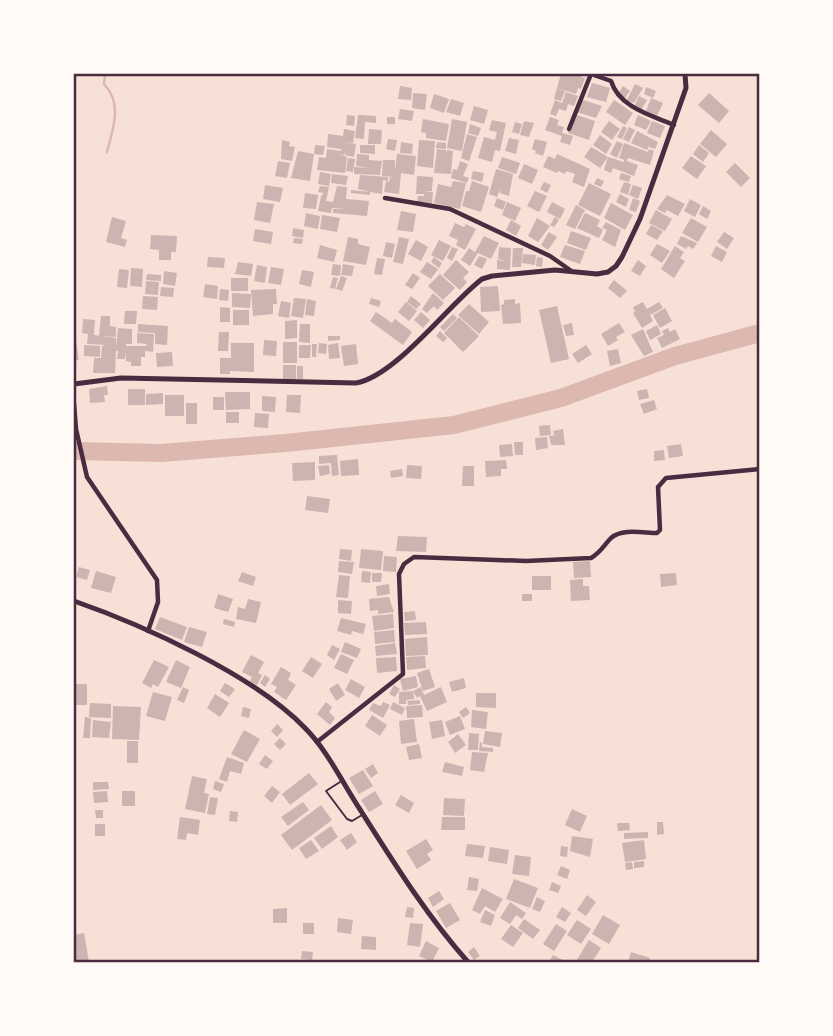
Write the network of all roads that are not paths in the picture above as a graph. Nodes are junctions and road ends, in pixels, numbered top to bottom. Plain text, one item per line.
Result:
1 (685, 74) edge
2 (674, 125) junction
3 (569, 129) dead end
4 (385, 198) dead end
5 (570, 270) junction
6 (74, 384) edge
7 (74, 404) edge
8 (760, 470) edge
9 (74, 601) edge
10 (147, 632) junction
11 (317, 742) junction
12 (342, 781) junction
13 (363, 814) junction
14 (468, 962) edge

1 - 2 street
2 - 3 street
2 - 5 street
4 - 5 street
5 - 6 street
7 - 10 street
8 - 11 street
9 - 10 street
10 - 11 street
11 - 12 street
12 - 13 street
12 - 13 lane
13 - 14 street

